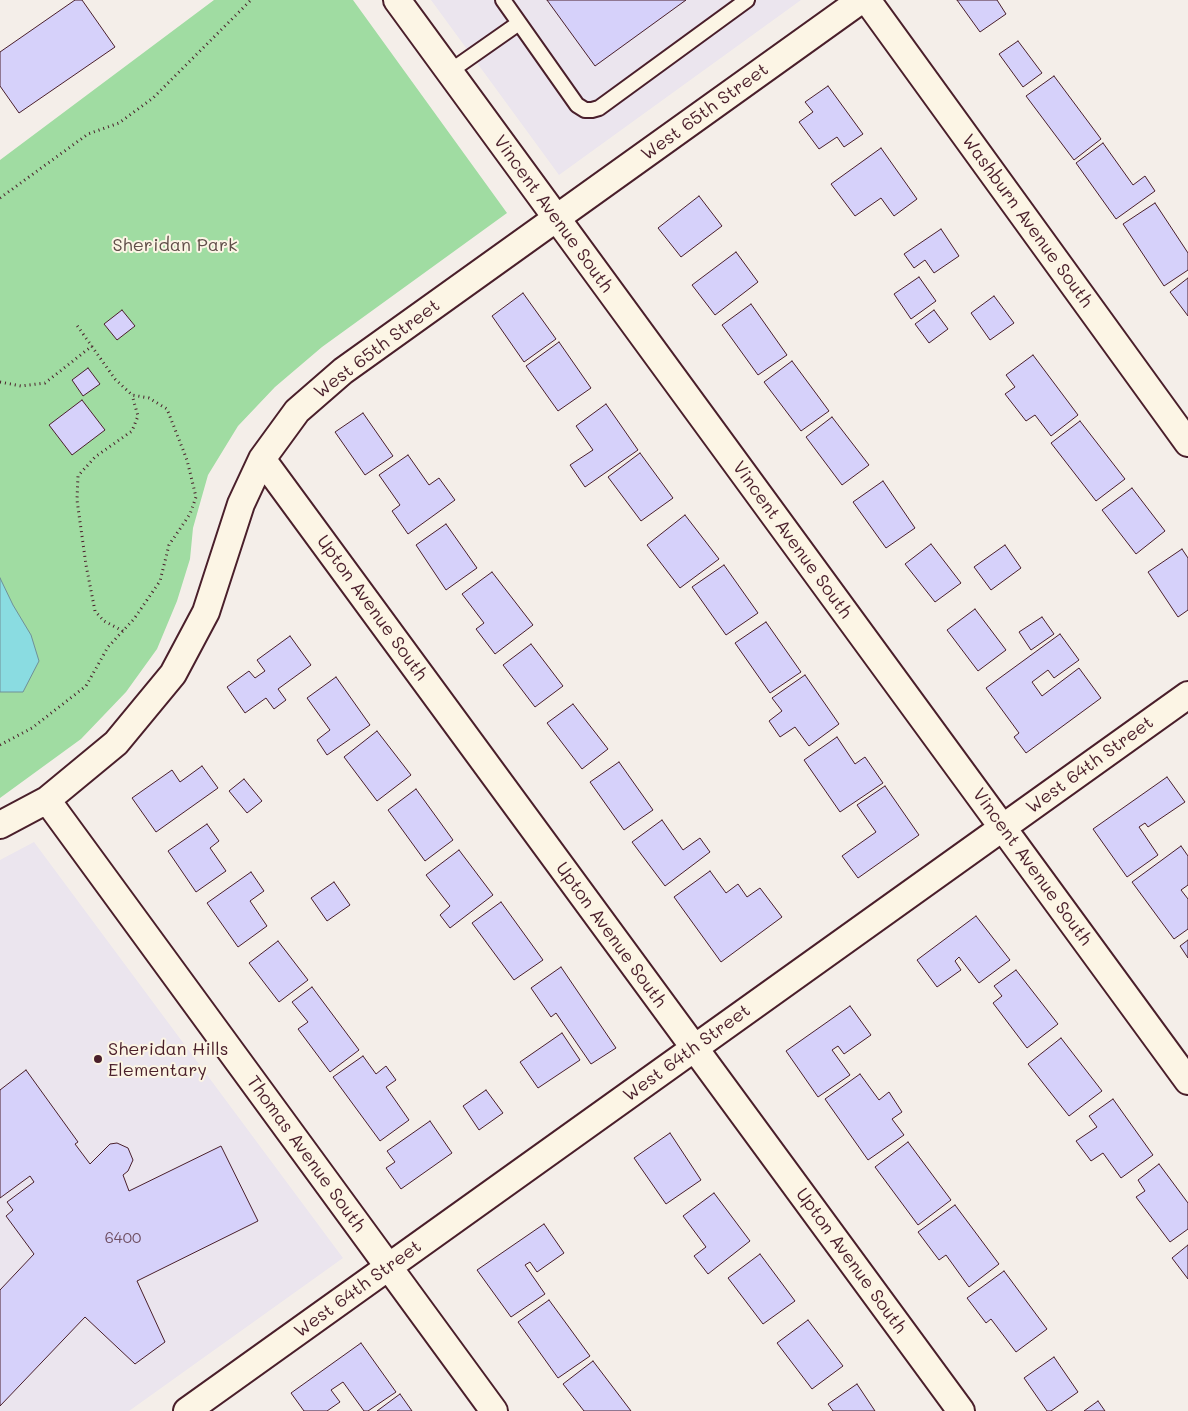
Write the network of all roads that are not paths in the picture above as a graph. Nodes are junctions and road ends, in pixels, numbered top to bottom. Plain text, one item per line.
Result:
1 (397, 0) edge
2 (503, 0) edge
3 (747, 0) edge
4 (861, 0) edge
5 (866, 0) edge
6 (519, 23) junction
7 (449, 72) junction
8 (557, 218) junction
9 (1188, 443) edge
10 (262, 459) junction
11 (1188, 695) edge
12 (47, 800) junction
13 (0, 826) edge
14 (1002, 827) junction
15 (694, 1048) junction
16 (1188, 1081) edge
17 (389, 1267) junction
18 (187, 1411) edge
19 (494, 1411) edge
20 (961, 1411) edge

1 - 7 street, Vincent Avenue South
2 - 6 lane
3 - 6 lane
4 - 8 street, West 65th Street
5 - 9 street, Washburn Avenue South
6 - 7 lane
7 - 8 street, Vincent Avenue South
8 - 10 street, West 65th Street
8 - 14 street, Vincent Avenue South
10 - 12 street, West 65th Street
10 - 15 street, Upton Avenue South
11 - 14 street, West 64th Street
12 - 13 street, West 65th Street
12 - 17 street, Thomas Avenue South
14 - 15 street, West 64th Street
14 - 16 street, Vincent Avenue South
15 - 17 street, West 64th Street
15 - 20 street, Upton Avenue South
17 - 18 street, West 64th Street
17 - 19 street, Thomas Avenue South

